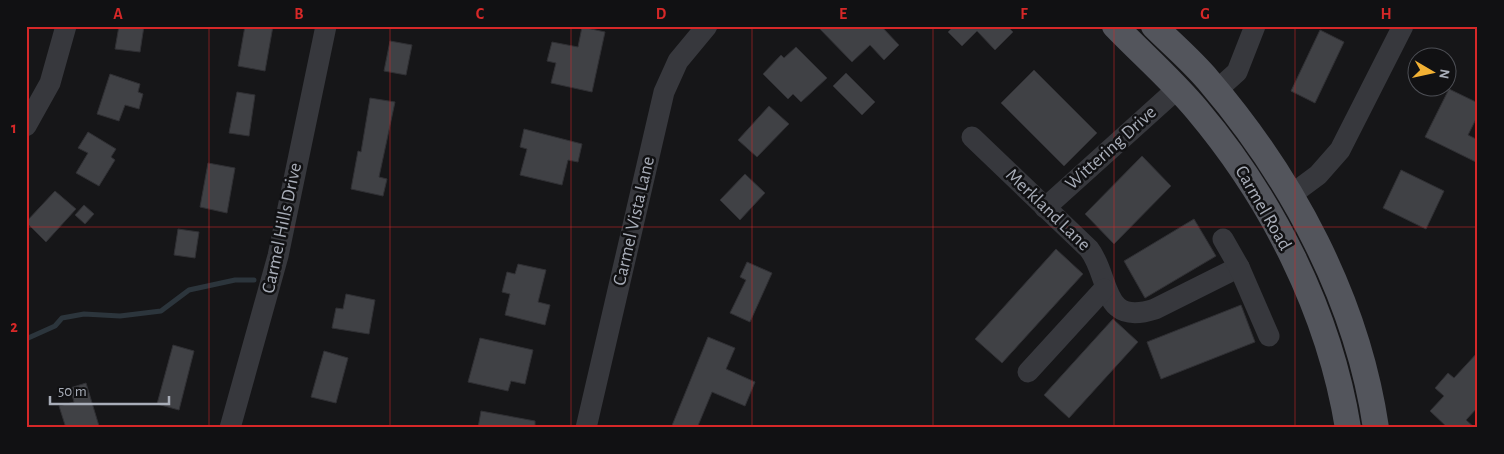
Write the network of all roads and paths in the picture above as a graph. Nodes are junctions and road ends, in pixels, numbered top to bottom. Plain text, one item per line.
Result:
1 (66, 26) edge
2 (326, 26) edge
3 (707, 26) edge
4 (1115, 26) edge
5 (1154, 26) edge
6 (1255, 26) edge
7 (1404, 26) edge
8 (1177, 89) junction
9 (1217, 90) junction
10 (26, 126) edge
11 (972, 137) dead end
12 (1292, 196) junction
13 (1045, 208) junction
14 (1224, 239) dead end
15 (1239, 267) junction
16 (1104, 289) junction
17 (1269, 336) dead end
18 (1028, 372) dead end
19 (230, 428) edge
20 (586, 428) edge
21 (1348, 428) edge
22 (1376, 428) edge

1 - 10 street
2 - 19 street, Carmel Hills Drive
3 - 20 street, Carmel Vista Lane
4 - 8 main road, Carmel Road
5 - 9 main road, Carmel Road
6 - 9 street
7 - 12 street
8 - 13 street, Wittering Drive
8 - 21 main road, Carmel Road
9 - 12 main road, Carmel Road
11 - 13 street, Merkland Lane
12 - 22 main road, Carmel Road
13 - 16 street, Merkland Lane
14 - 15 street
15 - 16 street, Merkland Lane
15 - 17 street
16 - 18 street

